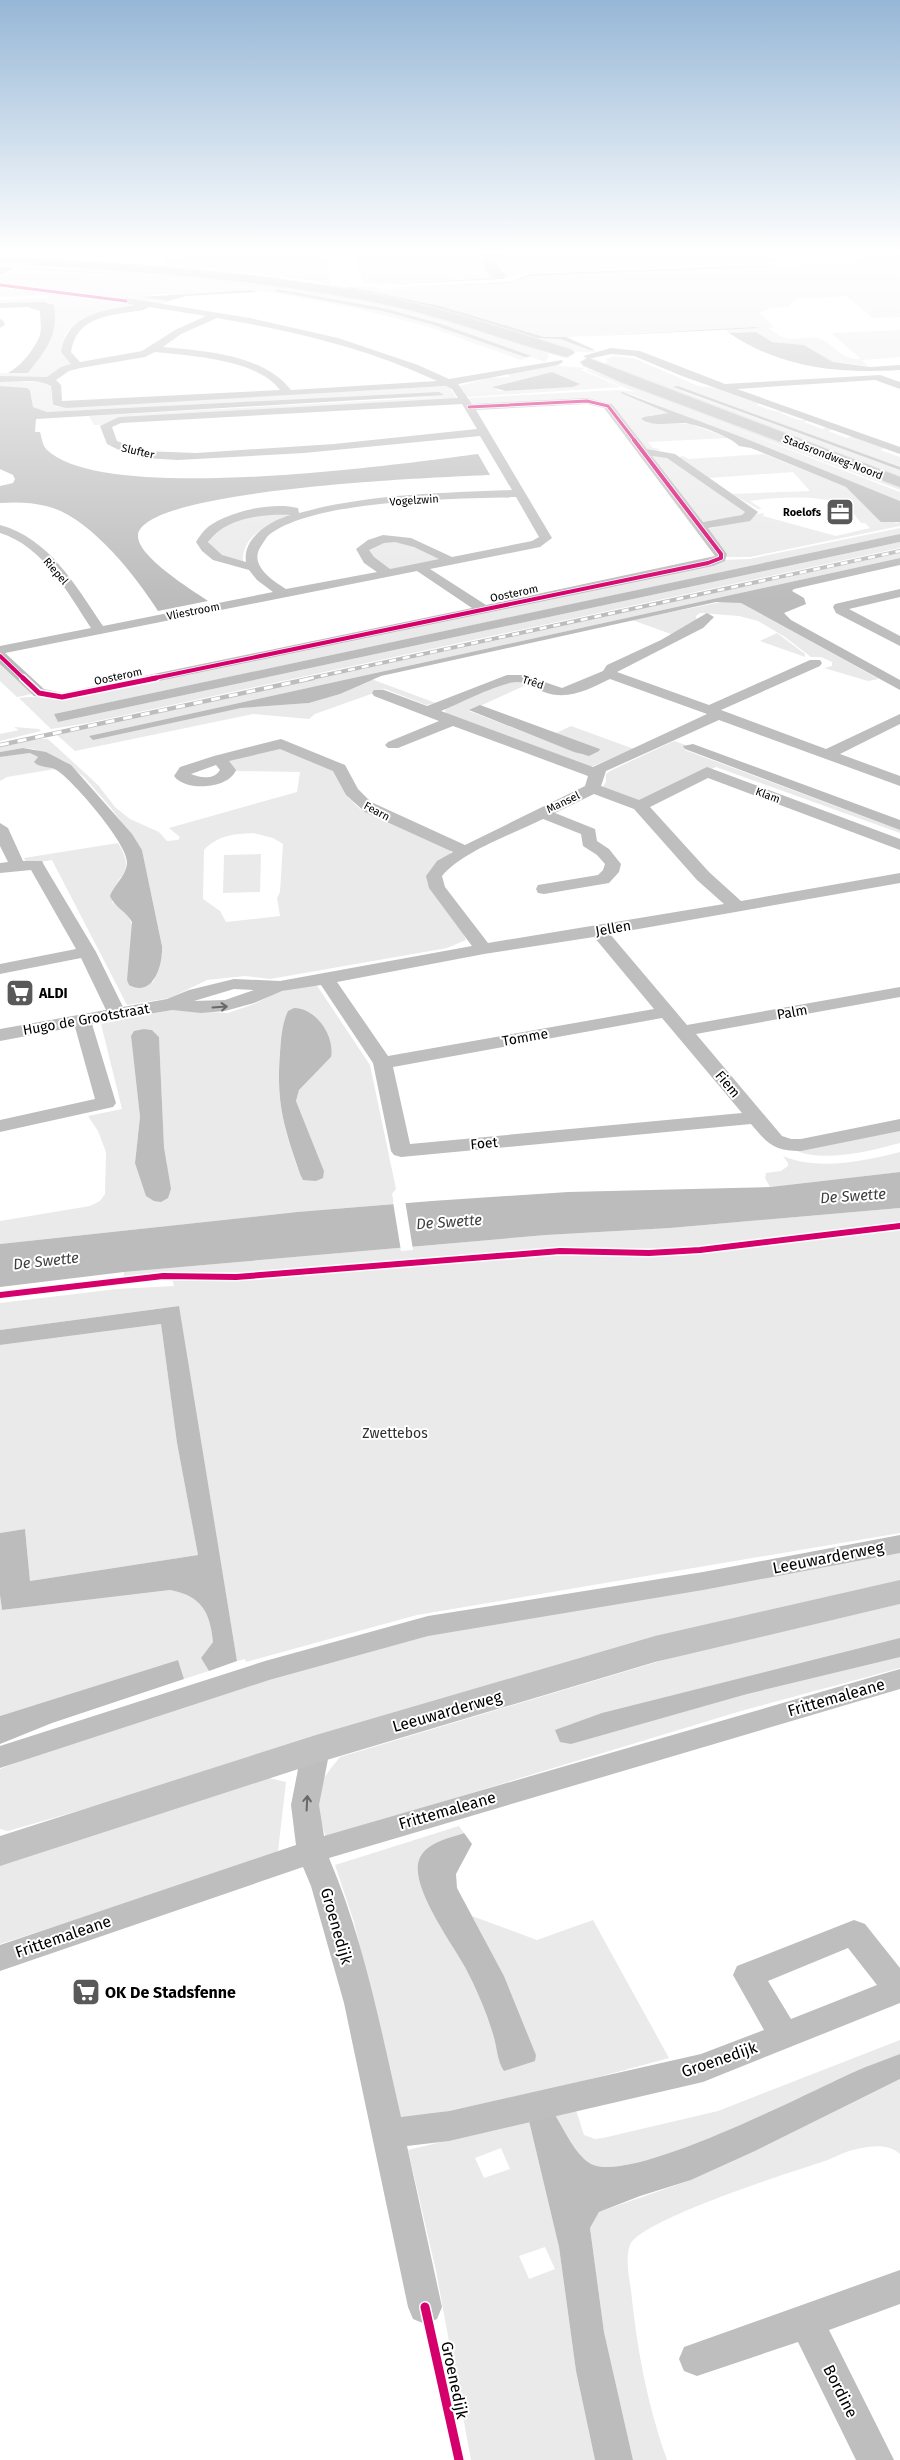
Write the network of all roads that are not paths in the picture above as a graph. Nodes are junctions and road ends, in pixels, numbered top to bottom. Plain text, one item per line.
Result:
1 (69, 368) edge
2 (251, 368) edge
3 (414, 368) edge
4 (516, 368) edge
5 (600, 368) edge
6 (673, 368) edge
7 (0, 379) edge
8 (48, 381) junction
9 (451, 384) junction
10 (900, 386) edge
11 (722, 387) junction
12 (288, 393) junction
13 (467, 404) junction
14 (483, 432) junction
15 (900, 451) edge
16 (642, 452) junction
17 (900, 482) edge
18 (519, 493) junction
19 (309, 512) junction
20 (699, 526) junction
21 (0, 528) edge
22 (450, 561) junction
23 (254, 567) junction
24 (419, 567) junction
25 (387, 573) junction
26 (283, 593) junction
27 (900, 593) edge
28 (484, 610) junction
29 (708, 617) dead end
30 (98, 630) junction
31 (900, 642) edge
32 (0, 650) edge
33 (0, 656) edge
34 (815, 663) dead end
35 (609, 674) junction
36 (379, 693) dead end
37 (428, 711) junction
38 (714, 712) junction
39 (900, 718) edge
40 (454, 720) junction
41 (393, 745) dead end
42 (826, 755) junction
43 (219, 759) dead end
44 (595, 781) junction
45 (900, 782) edge
46 (640, 806) junction
47 (542, 812) junction
48 (0, 828) edge
49 (900, 845) edge
50 (465, 851) junction
51 (8, 867) edge
52 (900, 878) edge
53 (544, 889) dead end
54 (736, 905) junction
55 (598, 931) junction
56 (484, 949) junction
57 (86, 952) junction
58 (0, 969) edge
59 (326, 979) junction
60 (900, 992) edge
61 (667, 1012) junction
62 (116, 1014) junction
63 (82, 1020) junction
64 (683, 1031) junction
65 (0, 1035) edge
66 (383, 1063) junction
67 (757, 1118) junction
68 (900, 1125) edge
69 (0, 1126) edge
70 (900, 1544) edge
71 (900, 1592) edge
72 (900, 1679) edge
73 (316, 1748) junction
74 (0, 1757) edge
75 (0, 1851) edge
76 (312, 1852) junction
77 (0, 1958) edge
78 (784, 2036) dead end
79 (389, 2132) junction
80 (900, 2287) edge
81 (425, 2307) dead end
82 (806, 2322) junction
83 (696, 2359) dead end
84 (876, 2460) edge

1 - 8 street
2 - 12 street
3 - 9 street
4 - 9 street
5 - 17 main road, Stadsrondweg-Noord
6 - 11 street
7 - 8 street
8 - 12 street
9 - 12 street
9 - 13 street, Vliestroom
10 - 11 street
11 - 15 street
13 - 14 street, Vliestroom
13 - 14 street, Slufter
13 - 16 street, Oosterom
14 - 18 street, Vliestroom
16 - 20 street, Oosterom
16 - 20 street
18 - 19 street, Vogelzwin
18 - 22 street, Vliestroom
19 - 23 street, Vogelzwin
19 - 23 street, Vogelzwin
20 - 28 street, Oosterom
21 - 30 street, Riepel
22 - 24 street, Vliestroom
22 - 25 street
23 - 26 street
24 - 25 street, Vliestroom
24 - 28 street, Oosterom
25 - 26 street, Vliestroom
26 - 30 street, Vliestroom
27 - 31 street
28 - 33 street, Oosterom
29 - 35 street, Trêd
30 - 32 street, Vliestroom
34 - 38 street
35 - 37 street, Trêd
35 - 38 street
36 - 37 street
37 - 40 street
38 - 42 street
38 - 44 street, Mansel
39 - 42 street
40 - 41 street
40 - 44 street
42 - 45 street
43 - 50 street, Fearn
44 - 46 street
44 - 47 street, Mansel
46 - 49 street, Klam
46 - 54 street
47 - 50 street, Mansel
47 - 53 street
48 - 51 street
50 - 56 street, Mansel
51 - 57 street
52 - 54 street, Jellen
54 - 55 street, Jellen
55 - 56 street, Jellen
55 - 61 street, Fiem
56 - 59 street, Jellen
57 - 58 street
57 - 62 street
59 - 62 street, Hugo de Grootstraat
59 - 66 street, Foet
60 - 64 street, Palm
61 - 64 street, Fiem
61 - 66 street, Tomme
62 - 63 street, Hugo de Grootstraat
63 - 65 street, Hugo de Grootstraat
63 - 69 street
64 - 67 street, Fiem
66 - 67 street, Foet
67 - 68 street, Fiem
70 - 74 street, Leeuwarderweg
71 - 73 main road, Leeuwarderweg
72 - 76 street, Frittemaleane
73 - 75 main road, Leeuwarderweg
76 -> 73 street, Groenedijk
76 - 77 street, Frittemaleane
76 - 79 street, Groenedijk
78 - 79 street, Groenedijk
79 - 81 street, Groenedijk
80 - 82 street
82 - 83 street
82 - 84 street, Bordine

